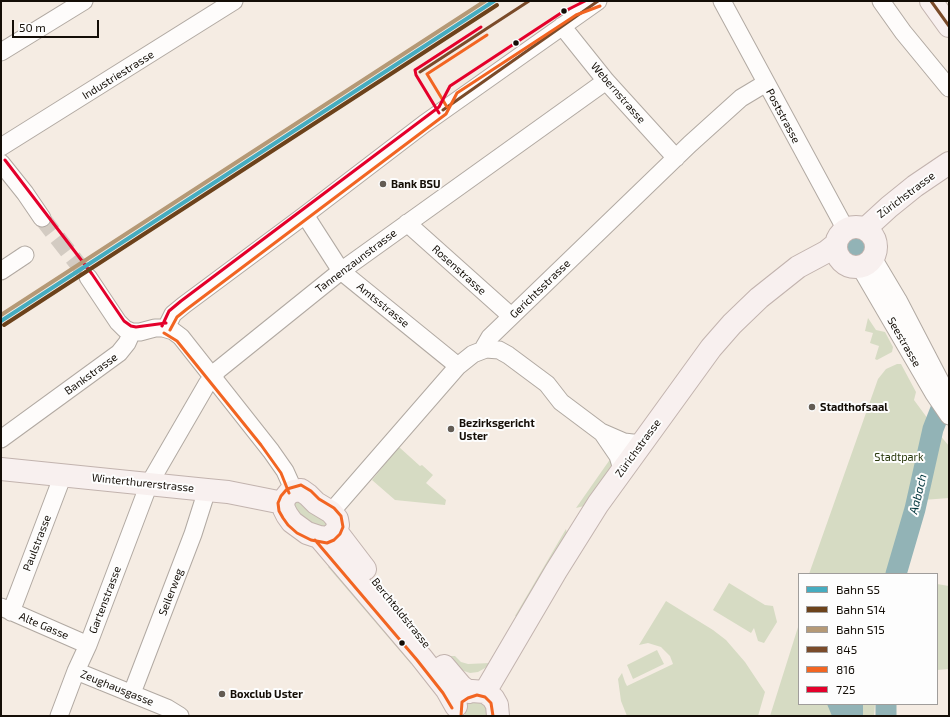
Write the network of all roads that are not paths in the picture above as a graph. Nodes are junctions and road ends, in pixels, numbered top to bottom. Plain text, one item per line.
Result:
1 (84, 1) edge
2 (234, 1) edge
3 (598, 1) edge
4 (722, 1) edge
5 (881, 1) edge
6 (931, 1) edge
7 (562, 26) junction
8 (949, 26) edge
9 (1, 52) edge
10 (606, 81) junction
11 (766, 83) junction
12 (949, 88) edge
13 (1, 147) edge
14 (676, 158) junction
15 (1, 163) edge
16 (949, 163) edge
17 (949, 177) edge
18 (305, 215) junction
19 (42, 218) tunnel mouth
20 (407, 223) junction
21 (856, 247) junction
22 (25, 255) dead end
23 (1, 271) edge
24 (341, 271) junction
25 (88, 277) tunnel mouth
26 (511, 316) junction
27 (166, 328) junction
28 (132, 332) junction
29 (483, 350) junction
30 (458, 366) junction
31 (213, 377) junction
32 (944, 401) edge
33 (601, 432) junction
34 (1, 439) edge
35 (641, 444) junction
36 (1, 469) edge
37 (622, 469) junction
38 (63, 475) junction
39 (149, 484) junction
40 (207, 490) junction
41 (289, 497) junction
42 (329, 527) junction
43 (6, 610) edge
44 (88, 645) junction
45 (76, 671) junction
46 (132, 693) junction
47 (482, 707) edge
48 (58, 716) edge
49 (180, 716) edge

1 - 9 street
2 - 13 street, Industriestrasse
3 - 7 street
4 - 11 street, Poststrasse
5 - 12 street
6 - 8 main road
7 - 10 street, Webernstrasse
7 - 18 street
10 - 14 street, Webernstrasse
10 - 20 street, Tannenzaunstrasse
11 - 14 street, Gerichtsstrasse
11 - 21 street, Poststrasse
14 - 26 street, Gerichtsstrasse
15 - 19 street
16 - 21 main road, Zürichstrasse
17 - 21 main road, Zürichstrasse
18 - 24 street, Amtsstrasse
18 - 27 street
20 - 24 street, Tannenzaunstrasse
20 - 26 street, Rosenstrasse
21 - 32 street, Seestrasse
21 - 35 main road, Zürichstrasse
21 - 47 main road, Zürichstrasse
22 - 23 street
24 - 30 street, Amtsstrasse
24 - 31 street, Tannenzaunstrasse
25 - 28 street
26 - 29 street, Gerichtsstrasse
27 - 28 street
27 - 31 street
28 - 34 street, Bankstrasse
29 - 30 street, Gerichtsstrasse
29 - 33 street
30 - 42 street, Gerichtsstrasse
31 - 39 street, Tannenzaunstrasse
31 - 41 street
33 - 35 street
33 - 37 street
35 - 37 main road, Zürichstrasse
36 - 38 main road, Winterthurerstrasse
37 - 47 main road, Zürichstrasse
38 - 39 main road, Winterthurerstrasse
38 - 43 street, Paulstrasse
39 - 40 main road, Winterthurerstrasse
39 - 44 street, Gartenstrasse
40 - 41 main road, Winterthurerstrasse
40 - 46 street, Seilerweg
41 - 42 main road, Winterthurerstrasse
41 - 42 main road
42 - 47 main road, Berchtoldstrasse
43 - 44 street, Alte Gasse
44 - 45 street, Gartenstrasse
45 - 46 street, Zeughausgasse
45 - 48 street, Gartenstrasse
46 - 49 street, Zeughausgasse

